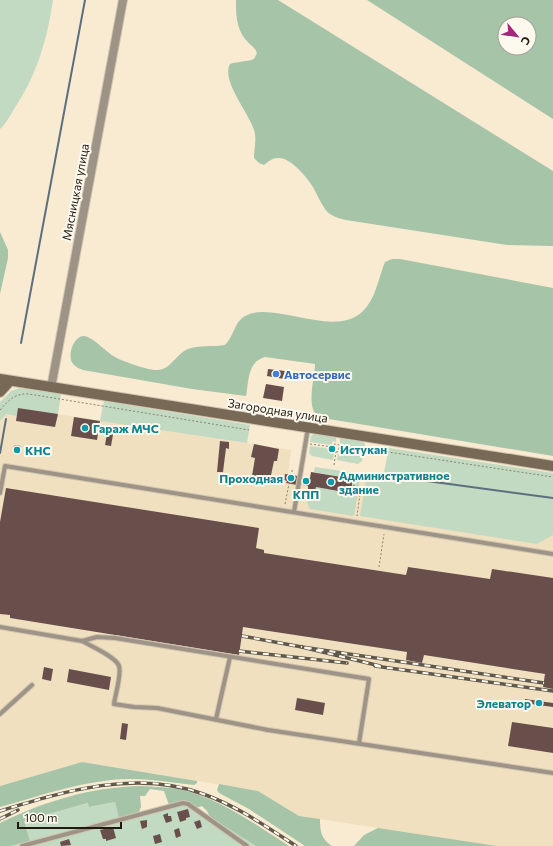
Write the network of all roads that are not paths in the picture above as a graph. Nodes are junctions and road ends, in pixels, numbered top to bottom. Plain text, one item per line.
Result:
1 (123, 0) edge
2 (5, 380) edge
3 (51, 388) junction
4 (0, 392) edge
5 (308, 428) junction
6 (553, 466) edge
7 (0, 493) edge
8 (294, 512) junction
9 (553, 554) edge
10 (0, 627) edge
11 (82, 641) junction
12 (230, 657) junction
13 (32, 685) dead end
14 (0, 714) edge
15 (216, 719) junction
16 (359, 743) junction
17 (553, 773) edge
18 (22, 846) edge
19 (248, 846) edge

1 - 3 street, Мясницкая улица
2 - 3 street, Загородная улица
2 - 4 street
3 - 5 street, Загородная улица
5 - 6 street, Загородная улица
5 - 8 lane
7 - 8 lane
8 - 9 lane
10 - 11 lane
11 - 12 lane
11 - 15 lane
12 - 15 lane
12 - 16 lane
13 - 14 lane
15 - 16 lane
16 - 17 lane
18 - 19 lane

